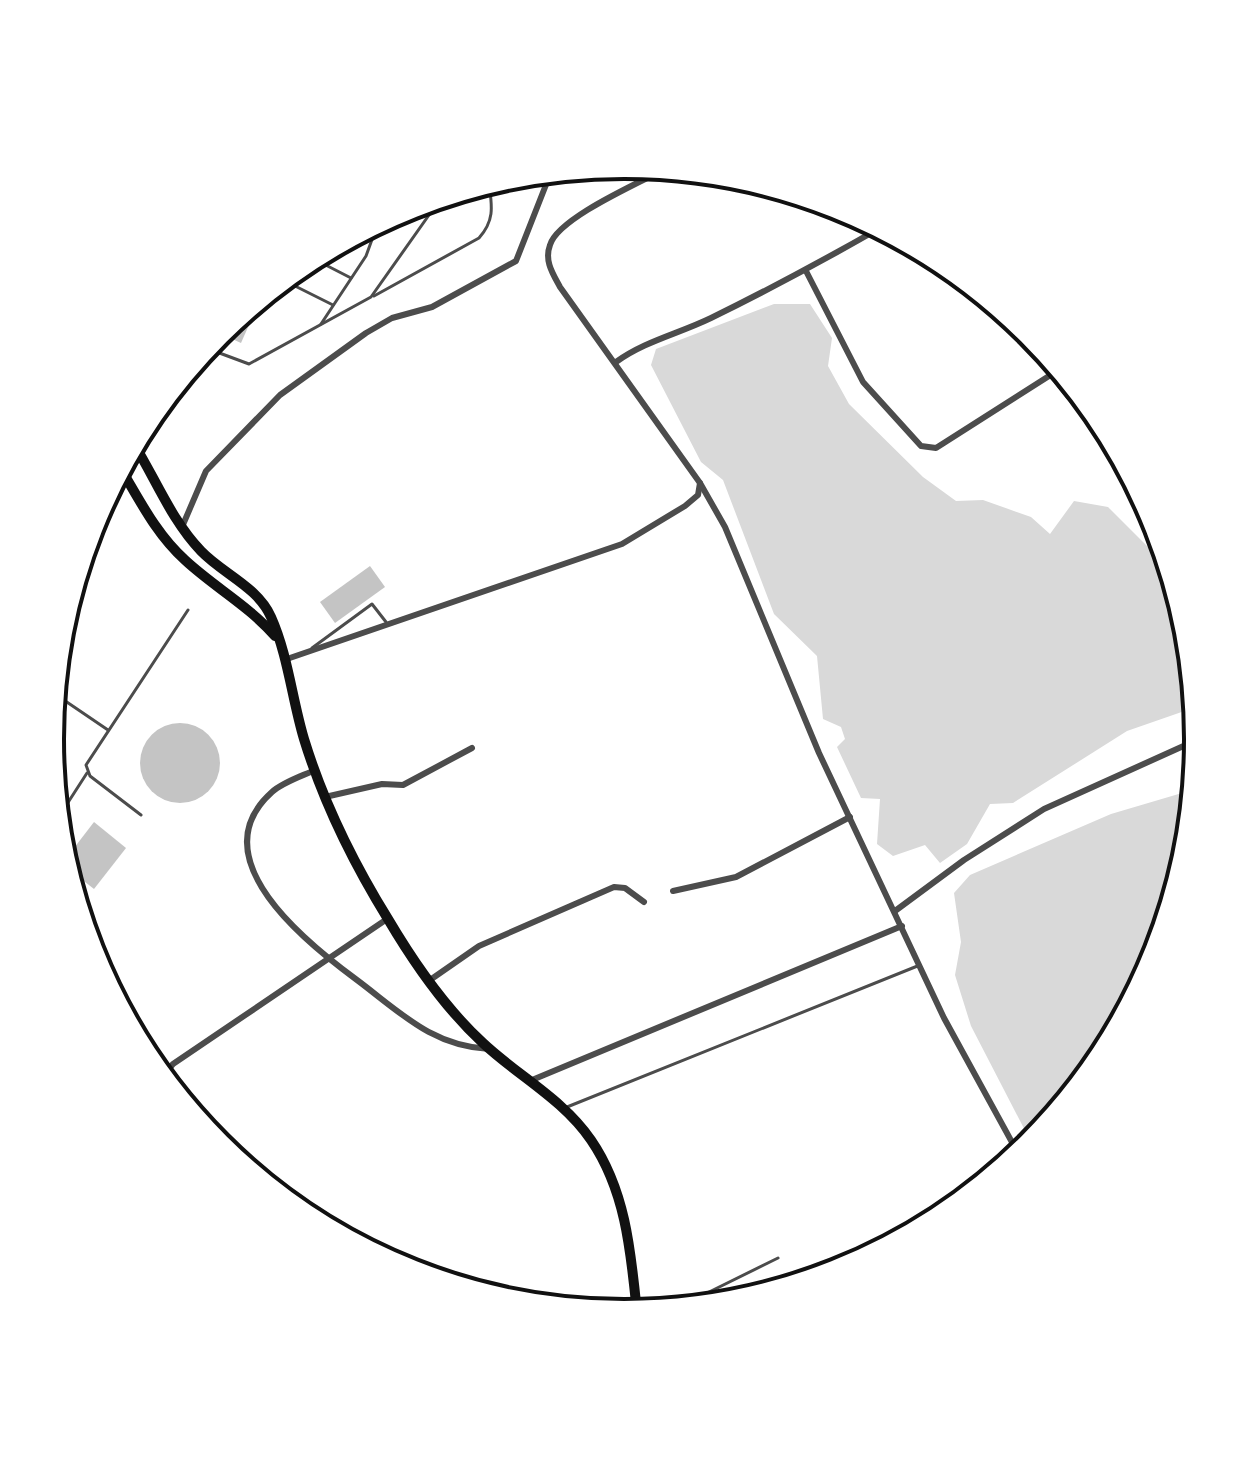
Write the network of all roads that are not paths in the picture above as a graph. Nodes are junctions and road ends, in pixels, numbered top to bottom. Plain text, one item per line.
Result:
1 (646, 180) edge
2 (546, 185) edge
3 (491, 195) edge
4 (429, 215) edge
5 (868, 235) edge
6 (372, 240) edge
7 (326, 265) edge
8 (806, 271) junction
9 (351, 278) junction
10 (295, 286) edge
11 (371, 297) junction
12 (333, 305) junction
13 (319, 326) junction
14 (219, 353) edge
15 (1038, 361) edge
16 (616, 362) junction
17 (1049, 376) junction
18 (1080, 413) edge
19 (142, 455) edge
20 (128, 481) edge
21 (700, 483) junction
22 (182, 528) junction
23 (188, 610) dead end
24 (388, 626) junction
25 (279, 641) junction
26 (306, 653) junction
27 (284, 660) junction
28 (65, 701) edge
29 (109, 730) junction
30 (1185, 745) edge
31 (472, 748) dead end
32 (315, 770) junction
33 (87, 773) junction
34 (325, 797) junction
35 (68, 803) edge
36 (141, 815) dead end
37 (850, 817) junction
38 (673, 891) dead end
39 (644, 902) dead end
40 (895, 911) junction
41 (387, 919) junction
42 (902, 926) junction
43 (327, 958) junction
44 (920, 965) junction
45 (430, 980) junction
46 (490, 1049) junction
47 (170, 1067) edge
48 (532, 1080) junction
49 (563, 1108) junction
50 (1013, 1144) edge
51 (778, 1258) dead end
52 (706, 1294) edge
53 (635, 1300) edge

1 - 16 street
2 - 22 street
3 - 11 lane
4 - 11 lane
5 - 8 street
6 - 9 lane
7 - 9 lane
8 - 16 street
8 - 17 street
9 - 12 lane
10 - 12 lane
11 - 13 lane
12 - 13 lane
13 - 14 lane
15 - 17 street
16 - 21 street
17 - 18 street
19 - 22 main road
20 - 25 main road
21 - 24 street
21 - 37 street
22 - 25 main road
23 - 29 lane
24 - 26 street
24 - 26 lane
25 - 27 main road
26 - 27 street
27 - 32 main road
28 - 29 lane
29 - 33 lane
30 - 40 street
31 - 34 street
32 - 34 main road
32 - 43 street
33 - 35 lane
33 - 36 lane
34 - 41 main road
37 - 38 street
37 - 40 street
39 - 45 street
40 - 42 street
41 - 43 street
41 - 45 main road
42 - 44 street
42 - 48 street
43 - 46 street
43 - 47 street
44 - 49 lane
44 - 50 street
45 - 46 main road
46 - 48 main road
48 - 49 main road
49 - 53 main road
51 - 52 lane

